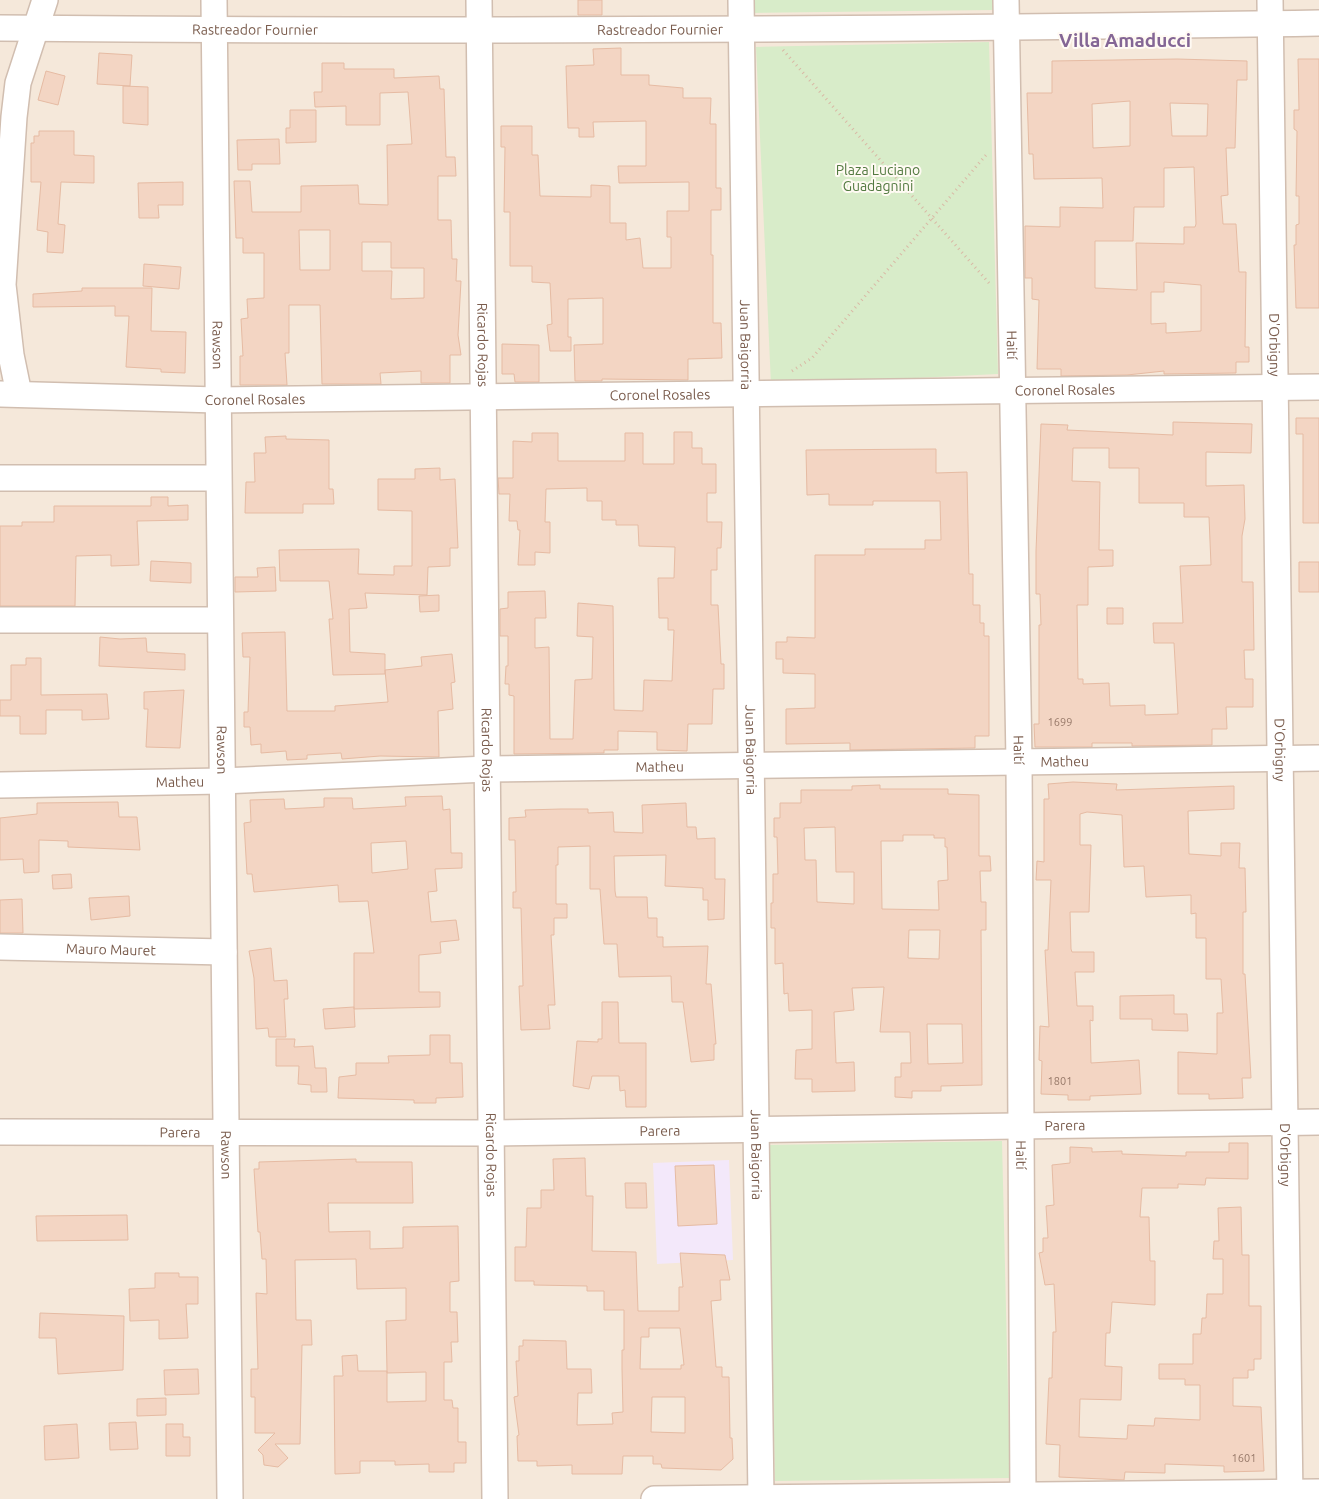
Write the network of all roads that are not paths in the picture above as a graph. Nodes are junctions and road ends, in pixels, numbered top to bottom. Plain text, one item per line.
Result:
1 (45, 0) edge
2 (214, 0) edge
3 (479, 0) edge
4 (741, 0) edge
5 (1006, 0) edge
6 (1270, 12) edge
7 (1319, 23) edge
8 (1007, 27) junction
9 (0, 28) edge
10 (742, 28) junction
11 (36, 29) junction
12 (479, 29) junction
13 (214, 30) junction
14 (1275, 387) junction
15 (1319, 387) edge
16 (1013, 390) junction
17 (10, 394) edge
18 (746, 394) junction
19 (483, 397) junction
20 (217, 400) junction
21 (0, 478) edge
22 (218, 478) junction
23 (0, 620) edge
24 (220, 620) junction
25 (1280, 758) junction
26 (1319, 758) edge
27 (1019, 761) junction
28 (751, 765) junction
29 (487, 769) junction
30 (222, 781) junction
31 (0, 785) edge
32 (0, 947) edge
33 (224, 952) junction
34 (1319, 1122) edge
35 (1285, 1123) junction
36 (1021, 1126) junction
37 (756, 1129) junction
38 (0, 1132) edge
39 (226, 1132) junction
40 (490, 1133) junction
41 (1319, 1492) edge
42 (1290, 1496) edge
43 (1023, 1497) edge
44 (761, 1498) edge
45 (230, 1499) edge
46 (495, 1499) edge
47 (654, 1499) edge

1 - 11 street
2 - 13 street, Rawson
3 - 12 street, Ricardo Rojas
4 - 10 street, Juan Baigorria
5 - 8 street, Haití
6 - 7 street, Rastreador Fournier
6 - 8 street, Rastreador Fournier
6 - 14 street, D'Orbigny
8 - 10 street, Rastreador Fournier
8 - 16 street, Haití
9 - 11 street, Rastreador Fournier
10 - 12 street, Rastreador Fournier
10 - 18 street, Juan Baigorria
11 - 13 street, Rastreador Fournier
11 - 17 street
12 - 13 street, Rastreador Fournier
12 - 19 street, Ricardo Rojas
13 - 20 street, Rawson
14 - 15 street, Coronel Rosales
14 - 16 street, Coronel Rosales
14 - 25 street, D'Orbigny
16 - 18 street, Coronel Rosales
16 - 27 street, Haití
17 - 20 street, Coronel Rosales
18 - 19 street, Coronel Rosales
18 - 28 street, Juan Baigorria
19 - 20 street, Coronel Rosales
19 - 29 street, Ricardo Rojas
20 - 22 street, Rawson
21 - 22 street
22 - 24 street, Rawson
23 - 24 street
24 - 30 street, Rawson
25 - 26 street, Matheu
25 - 27 street, Matheu
25 - 35 street, D'Orbigny
27 - 28 street, Matheu
27 - 36 street, Haití
28 - 29 street, Matheu
28 - 37 street, Juan Baigorria
29 - 30 street, Matheu
29 - 40 street, Ricardo Rojas
30 - 31 street, Matheu
30 - 33 street, Rawson
32 - 33 street, Mauro Mauret
33 - 39 street, Rawson
34 - 35 street, Parera
35 - 36 street, Parera
35 - 42 street, D'Orbigny
36 - 37 street, Parera
36 - 43 street, Haití
37 - 40 street, Parera
37 - 44 street, Juan Baigorria
38 - 39 street, Parera
39 - 40 street, Parera
39 - 45 street, Rawson
40 - 46 street, Ricardo Rojas
41 - 42 street
42 - 43 street
43 - 44 street
44 - 47 street

